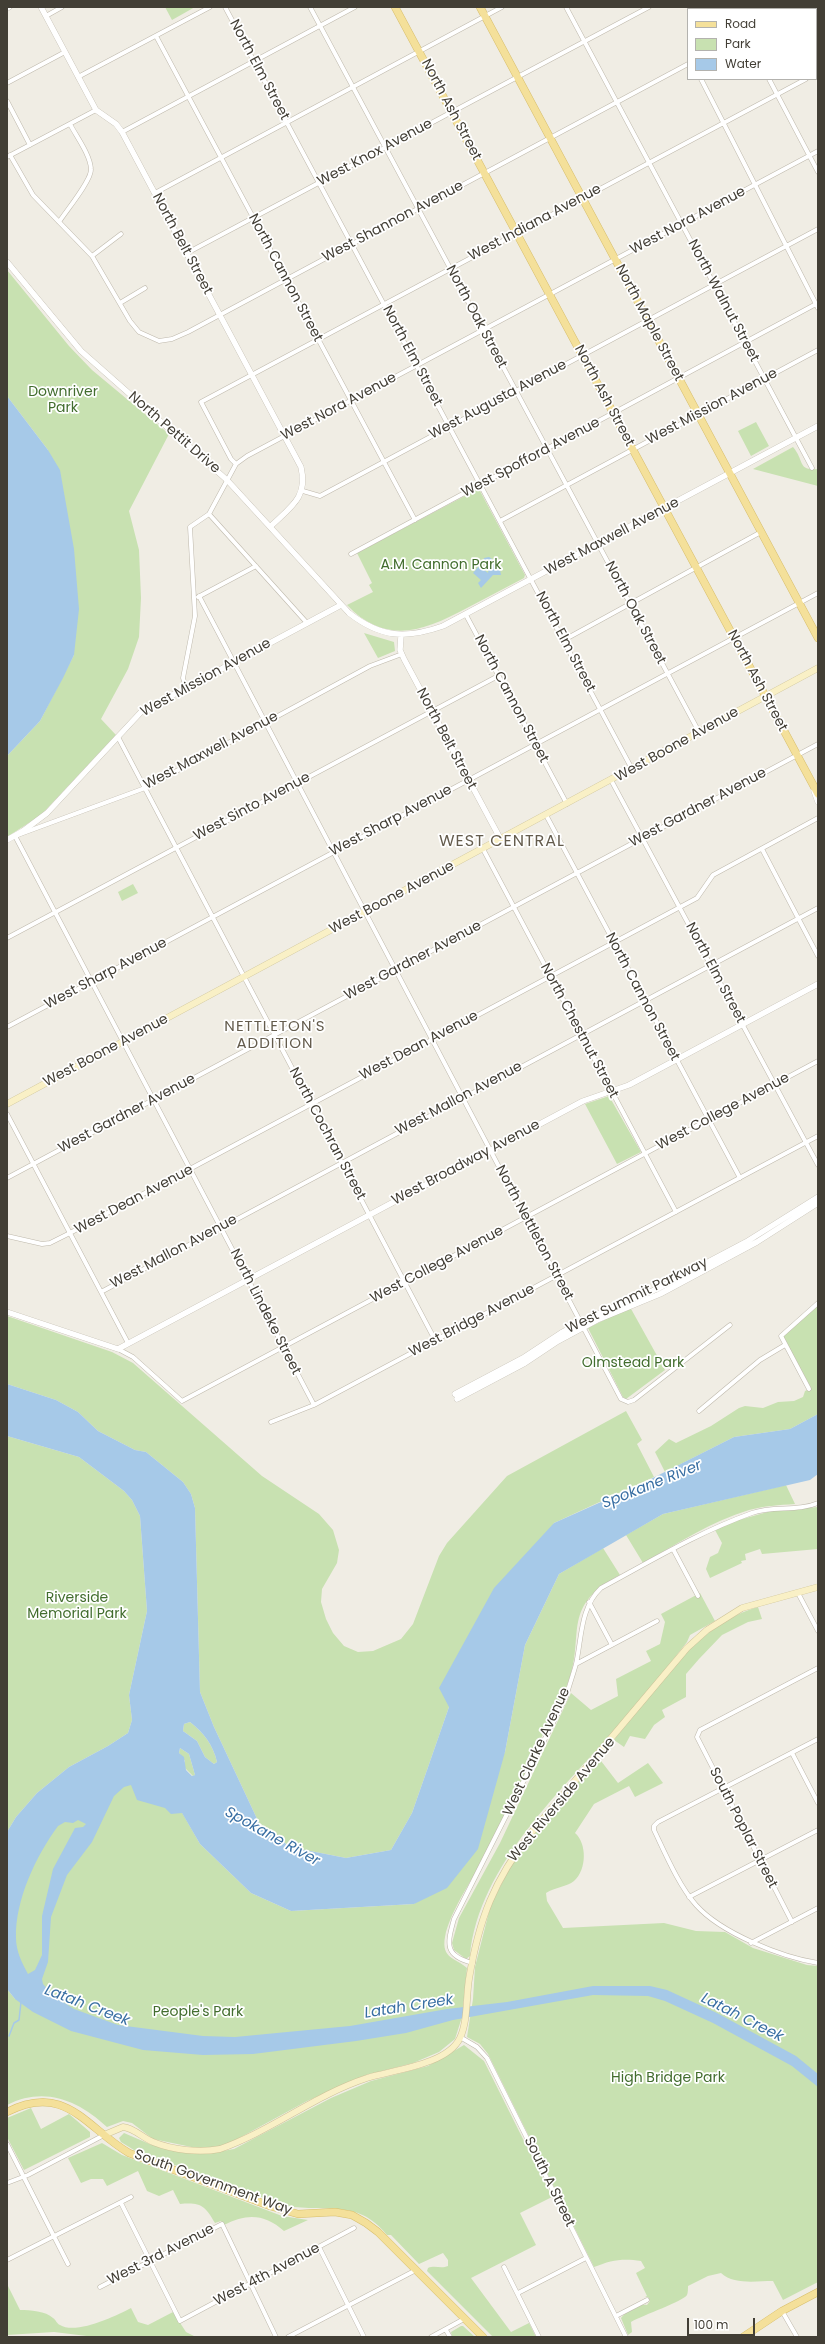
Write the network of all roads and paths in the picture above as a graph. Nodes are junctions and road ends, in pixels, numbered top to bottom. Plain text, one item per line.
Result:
1 (10, 7) edge
2 (41, 7) edge
3 (62, 7) edge
4 (210, 7) edge
5 (225, 7) edge
6 (310, 7) edge
7 (356, 7) edge
8 (395, 7) edge
9 (480, 7) edge
10 (502, 7) edge
11 (566, 7) edge
12 (649, 7) edge
13 (7, 9) edge
14 (46, 16) junction
15 (485, 16) junction
16 (320, 26) junction
17 (156, 36) junction
18 (584, 41) junction
19 (419, 51) junction
20 (65, 52) junction
21 (254, 62) junction
22 (687, 65) edge
23 (78, 77) junction
24 (517, 77) junction
25 (701, 80) edge
26 (770, 80) edge
27 (804, 80) edge
28 (7, 83) edge
29 (353, 87) junction
30 (777, 94) junction
31 (188, 97) junction
32 (7, 101) edge
33 (617, 102) junction
34 (96, 110) junction
35 (451, 112) junction
36 (287, 122) junction
37 (723, 123) junction
38 (70, 124) junction
39 (122, 132) junction
40 (550, 138) junction
41 (30, 145) junction
42 (385, 148) junction
43 (818, 151) edge
44 (8, 156) edge
45 (810, 156) junction
46 (221, 158) junction
47 (649, 162) junction
48 (818, 172) edge
49 (484, 173) junction
50 (319, 183) junction
51 (755, 185) junction
52 (155, 193) junction
53 (582, 198) junction
54 (418, 208) junction
55 (253, 218) junction
56 (59, 222) junction
57 (682, 224) junction
58 (818, 229) edge
59 (517, 233) junction
60 (121, 234) dead end
61 (352, 244) junction
62 (787, 246) junction
63 (187, 253) junction
64 (92, 256) junction
65 (615, 260) junction
66 (7, 262) edge
67 (450, 269) junction
68 (285, 279) junction
69 (714, 284) junction
70 (145, 288) dead end
71 (549, 294) junction
72 (120, 303) junction
73 (384, 304) junction
74 (817, 307) edge
75 (220, 314) junction
76 (648, 320) junction
77 (483, 330) junction
78 (318, 340) junction
79 (745, 342) junction
80 (818, 350) edge
81 (582, 356) junction
82 (417, 366) junction
83 (252, 375) junction
84 (678, 378) junction
85 (765, 378) junction
86 (516, 391) junction
87 (352, 401) junction
88 (613, 413) junction
89 (698, 415) junction
90 (450, 426) junction
91 (818, 426) edge
92 (285, 436) junction
93 (796, 438) junction
94 (547, 449) junction
95 (632, 449) junction
96 (384, 461) junction
97 (236, 464) junction
98 (812, 468) dead end
99 (729, 474) junction
100 (227, 480) junction
101 (480, 485) junction
102 (566, 485) junction
103 (303, 492) junction
104 (664, 508) junction
105 (209, 514) junction
106 (414, 520) junction
107 (500, 521) junction
108 (271, 526) junction
109 (761, 532) junction
110 (598, 545) junction
111 (350, 554) dead end
112 (256, 566) junction
113 (696, 568) junction
114 (531, 580) junction
115 (818, 593) edge
116 (199, 596) junction
117 (193, 599) junction
118 (799, 603) junction
119 (630, 604) junction
120 (341, 605) junction
121 (466, 615) junction
122 (307, 623) junction
123 (401, 636) junction
124 (733, 638) junction
125 (818, 638) edge
126 (564, 640) junction
127 (402, 654) junction
128 (233, 662) junction
129 (818, 668) edge
130 (668, 673) junction
131 (498, 676) junction
132 (186, 688) junction
133 (765, 697) junction
134 (601, 709) junction
135 (432, 712) junction
136 (265, 723) junction
137 (699, 732) junction
138 (118, 736) junction
139 (535, 744) junction
140 (818, 744) edge
141 (796, 756) junction
142 (632, 769) junction
143 (469, 780) junction
144 (611, 780) junction
145 (297, 783) junction
146 (811, 785) junction
147 (145, 788) junction
148 (818, 794) edge
149 (818, 802) edge
150 (567, 804) junction
151 (546, 815) junction
152 (818, 818) edge
153 (15, 836) junction
154 (643, 838) junction
155 (7, 840) edge
156 (500, 840) junction
157 (176, 848) junction
158 (484, 849) junction
159 (762, 849) junction
160 (334, 852) junction
161 (578, 874) junction
162 (514, 907) junction
163 (680, 907) junction
164 (818, 908) edge
165 (365, 912) junction
166 (55, 913) junction
167 (213, 917) junction
168 (798, 918) junction
169 (7, 938) edge
170 (613, 943) junction
171 (818, 956) edge
172 (711, 965) junction
173 (396, 970) junction
174 (550, 976) junction
175 (245, 978) junction
176 (92, 981) junction
177 (818, 984) edge
178 (644, 1000) junction
179 (742, 1024) junction
180 (7, 1027) edge
181 (581, 1034) junction
182 (275, 1035) junction
183 (432, 1040) junction
184 (124, 1042) junction
185 (676, 1060) junction
186 (818, 1061) edge
187 (774, 1084) junction
188 (611, 1090) junction
189 (463, 1097) junction
190 (154, 1100) junction
191 (7, 1104) edge
192 (311, 1104) junction
193 (7, 1114) edge
194 (708, 1120) junction
195 (818, 1136) edge
196 (806, 1143) junction
197 (490, 1150) junction
198 (645, 1154) junction
199 (342, 1162) junction
200 (33, 1164) junction
201 (818, 1165) edge
202 (191, 1170) junction
203 (7, 1178) edge
204 (740, 1178) junction
205 (818, 1197) edge
206 (818, 1203) edge
207 (676, 1212) junction
208 (370, 1214) junction
209 (526, 1217) junction
210 (221, 1227) junction
211 (70, 1233) junction
212 (7, 1236) edge
213 (733, 1252) junction
214 (557, 1276) junction
215 (248, 1279) junction
216 (404, 1282) junction
217 (101, 1292) junction
218 (818, 1303) edge
219 (7, 1312) edge
220 (582, 1325) junction
221 (730, 1325) dead end
222 (435, 1340) junction
223 (128, 1343) junction
224 (785, 1345) junction
225 (283, 1347) junction
226 (118, 1349) junction
227 (809, 1389) dead end
228 (456, 1397) dead end
229 (314, 1405) junction
230 (699, 1411) dead end
231 (271, 1422) dead end
232 (818, 1503) edge
233 (673, 1550) junction
234 (818, 1587) edge
235 (798, 1593) junction
236 (698, 1596) dead end
237 (589, 1602) junction
238 (657, 1621) dead end
239 (818, 1631) edge
240 (612, 1645) junction
241 (576, 1664) junction
242 (818, 1668) edge
243 (818, 1739) edge
244 (792, 1753) junction
245 (722, 1789) junction
246 (818, 1804) edge
247 (818, 1830) edge
248 (760, 1860) junction
249 (690, 1897) junction
250 (818, 1908) edge
251 (792, 1922) junction
252 (752, 1943) junction
253 (473, 1963) junction
254 (818, 1963) edge
255 (460, 2037) junction
256 (7, 2112) edge
257 (104, 2135) junction
258 (7, 2144) edge
259 (23, 2177) junction
260 (7, 2183) edge
261 (131, 2197) dead end
262 (121, 2202) junction
263 (354, 2228) dead end
264 (53, 2236) junction
265 (319, 2247) junction
266 (586, 2258) junction
267 (7, 2260) edge
268 (150, 2261) junction
269 (68, 2264) dead end
270 (504, 2267) dead end
271 (416, 2270) junction
272 (250, 2283) junction
273 (100, 2287) dead end
274 (818, 2292) edge
275 (518, 2293) junction
276 (647, 2300) dead end
277 (348, 2305) junction
278 (782, 2311) junction
279 (616, 2316) junction
280 (464, 2319) junction
281 (446, 2330) junction
282 (276, 2337) edge
283 (288, 2337) edge
284 (364, 2337) edge
285 (431, 2337) edge
286 (450, 2337) edge
287 (483, 2337) edge
288 (539, 2337) edge
289 (626, 2337) edge
290 (744, 2337) edge
291 (797, 2337) edge

1 - 13 street
2 - 14 street, North Belt Street
3 - 14 street
4 - 17 street
5 - 21 street, North Elm Street
6 - 16 street, North Oak Street
7 - 16 street
8 - 19 main road, North Ash Street
9 - 15 main road, North Maple Street
10 - 15 street
11 - 18 street, North Walnut Street
12 - 18 street, West Knox Avenue
14 - 20 street, North Belt Street
15 - 19 street
15 - 24 main road, North Maple Street
16 - 21 street
16 - 29 street, North Oak Street
17 - 23 street
17 - 31 street, North Cannon Street
18 - 24 street, West Knox Avenue
18 - 33 street, North Walnut Street
19 - 29 street
19 - 35 main road, North Ash Street
20 - 23 street, North Belt Street
20 - 28 street
21 - 31 street
21 - 36 street, North Elm Street
22 - 33 street, West Shannon Avenue
23 - 34 street, North Belt Street
24 - 35 street, West Knox Avenue
24 - 40 main road, North Maple Street
25 - 37 street
26 - 30 street
27 - 30 street, West Indiana Avenue
29 - 36 street
29 - 42 street, North Oak Street
30 - 37 street, West Indiana Avenue
30 - 45 street
31 - 39 street
31 - 46 street, North Cannon Street
32 - 41 street
33 - 40 street, West Shannon Avenue
33 - 47 street, North Walnut Street
34 - 38 street
34 - 39 street, North Belt Street
35 - 42 street, West Knox Avenue
35 - 49 main road, North Ash Street
36 - 46 street
36 - 50 street, North Elm Street
37 - 47 street, West Indiana Avenue
37 - 51 street
38 - 41 street
38 - 56 street
39 - 52 street, North Belt Street
40 - 49 street, West Shannon Avenue
40 - 53 main road, North Maple Street
41 - 44 street
42 - 50 street, West Knox Avenue
42 - 54 street, North Oak Street
43 - 45 street, West Nora Avenue
44 - 56 street
45 - 48 street
45 - 51 street, West Nora Avenue
46 - 52 street
46 - 55 street, North Cannon Street
47 - 53 street, West Indiana Avenue
47 - 57 street, North Walnut Street
49 - 54 street, West Shannon Avenue
49 - 59 main road, North Ash Street
50 - 55 street, West Knox Avenue
50 - 61 street, North Elm Street
51 - 57 street, West Nora Avenue
51 - 62 street
52 - 63 street, North Belt Street
53 - 59 street, West Indiana Avenue
53 - 65 main road, North Maple Street
54 - 61 street, West Shannon Avenue
54 - 67 street, North Oak Street
55 - 63 street, West Knox Avenue
55 - 68 street, North Cannon Street
56 - 64 street
57 - 65 street, West Nora Avenue
57 - 69 street, North Walnut Street
58 - 62 street, West Augusta Avenue
59 - 67 street, West Indiana Avenue
59 - 71 main road, North Ash Street
60 - 64 street
61 - 68 street, West Shannon Avenue
61 - 73 street, North Elm Street
62 - 69 street, West Augusta Avenue
62 - 74 street
63 - 75 street, North Belt Street
64 - 72 street
65 - 71 street, West Nora Avenue
65 - 76 main road, North Maple Street
66 - 100 street, North Pettit Drive
67 - 73 street, West Indiana Avenue
67 - 77 street, North Oak Street
68 - 75 street, West Shannon Avenue
68 - 78 street, North Cannon Street
69 - 76 street, West Augusta Avenue
69 - 79 street, North Walnut Street
70 - 72 street
71 - 77 street, West Nora Avenue
71 - 81 main road, North Ash Street
72 - 75 street, West Shannon Avenue
73 - 78 street, West Indiana Avenue
73 - 82 street, North Elm Street
74 - 79 street, West Spofford Avenue
75 - 83 street, North Belt Street
76 - 81 street, West Augusta Avenue
76 - 84 main road, North Maple Street
77 - 82 street, West Nora Avenue
77 - 86 street, North Oak Street
78 - 83 street, West Indiana Avenue
78 - 87 street, North Cannon Street
79 - 84 street, West Spofford Avenue
79 - 85 street, North Walnut Street
80 - 85 street, West Mission Avenue
81 - 86 street, West Augusta Avenue
81 - 88 main road, North Ash Street
82 - 87 street, West Nora Avenue
82 - 90 street, North Elm Street
83 - 92 street, North Belt Street
83 - 97 street, West Indiana Avenue
84 - 88 street, West Spofford Avenue
84 - 89 main road, North Maple Street
85 - 89 street, West Mission Avenue
85 - 93 street, North Walnut Street
86 - 90 street, West Augusta Avenue
86 - 94 street, North Oak Street
87 - 92 street, West Nora Avenue
87 - 96 street, North Cannon Street
88 - 94 street, West Spofford Avenue
88 - 95 main road, North Ash Street
89 - 95 street, West Mission Avenue
89 - 99 main road, North Maple Street
90 - 96 street, West Augusta Avenue
90 - 101 street, North Elm Street
91 - 93 street, West Maxwell Avenue
92 - 97 street, West Nora Avenue
92 - 103 street, North Belt Street
93 - 98 street, North Walnut Street
93 - 99 street, West Maxwell Avenue
94 - 101 street, West Spofford Avenue
94 - 102 street, North Oak Street
95 - 102 street, West Mission Avenue
95 - 104 main road, North Ash Street
96 - 103 street, West Augusta Avenue
96 - 106 street, North Cannon Street
97 - 100 street
99 - 104 street, West Maxwell Avenue
99 - 109 main road, North Maple Street
100 - 105 street
100 - 108 street, North Pettit Drive
101 - 106 street, West Spofford Avenue
101 - 107 street, North Elm Street
102 - 107 street, West Mission Avenue
102 - 110 street, North Oak Street
103 - 108 street
104 - 110 street, West Maxwell Avenue
104 - 113 main road, North Ash Street
105 - 112 street
105 - 117 street
106 - 111 street, West Spofford Avenue
107 - 114 street, North Elm Street
108 - 120 street, North Pettit Drive
109 - 113 street
109 - 118 main road, North Maple Street
110 - 114 street, West Maxwell Avenue
110 - 119 street, North Oak Street
112 - 116 street
112 - 122 street
113 - 119 street
113 - 124 main road, North Ash Street
114 - 121 street, West Maxwell Avenue
114 - 126 street, North Elm Street
115 - 118 street, West Sharp Avenue
116 - 117 street
116 - 128 street, North Nettleton Street
117 - 132 street
118 - 124 street, West Sharp Avenue
118 - 125 main road, North Maple Street
119 - 126 street
119 - 130 street, North Oak Street
120 - 122 street, West Mission Avenue
120 - 123 street, North Pettit Drive
121 - 123 street, West Maxwell Avenue
121 - 131 street, North Cannon Street
122 - 128 street, West Mission Avenue
123 - 127 street, North Belt Street
124 - 130 street, West Sharp Avenue
124 - 133 main road, North Ash Street
126 - 134 street, North Elm Street
127 - 135 street, North Belt Street
127 - 136 street, West Maxwell Avenue
128 - 132 street, West Mission Avenue
128 - 136 street, North Nettleton Street
129 - 133 main road, West Boone Avenue
130 - 134 street, West Sharp Avenue
130 - 137 street, North Oak Street
131 - 135 street, West Sinto Avenue
131 - 139 street, North Cannon Street
132 - 138 street, West Mission Avenue
133 - 137 main road, West Boone Avenue
133 - 141 main road, North Ash Street
134 - 139 street, West Sharp Avenue
134 - 142 street, North Elm Street
135 - 143 street, North Belt Street
135 - 145 street, West Sinto Avenue
136 - 145 street, North Nettleton Street
136 - 147 street, West Maxwell Avenue
137 - 142 main road, West Boone Avenue
138 - 147 street, North Cochran Street
138 - 153 street, West Mission Avenue
139 - 143 street, West Sharp Avenue
139 - 150 street, North Cannon Street
140 - 141 street, West Gardner Avenue
141 - 146 main road, North Ash Street
141 - 154 street, West Gardner Avenue
142 - 144 main road, West Boone Avenue
143 - 156 street, North Belt Street
143 - 160 street, West Sharp Avenue
144 - 150 main road, West Boone Avenue
144 - 154 street, North Elm Street
145 - 157 street, West Sinto Avenue
145 - 160 street, North Nettleton Street
146 - 148 main road, North Ash Street
146 - 149 street, North Ash Street
147 - 153 street, West Maxwell Avenue
147 - 157 street, North Cochran Street
150 - 151 main road, West Boone Avenue
151 - 156 main road, West Boone Avenue
151 - 161 street, North Cannon Street
152 - 159 street, West Dean Avenue
153 - 155 street, West Mission Avenue
153 - 166 street, North Lindeke Street
154 - 161 street, West Gardner Avenue
154 - 163 street, North Elm Street
156 - 158 main road, West Boone Avenue
157 - 166 street, West Sinto Avenue
157 - 167 street, North Cochran Street
158 - 162 street, North Chestnut Street
158 - 165 main road, West Boone Avenue
159 - 163 street, West Dean Avenue
159 - 168 street
160 - 165 street, North Nettleton Street
160 - 167 street, West Sharp Avenue
161 - 162 street, West Gardner Avenue
161 - 170 street, North Cannon Street
162 - 173 street, West Gardner Avenue
162 - 174 street, North Chestnut Street
163 - 170 street, West Dean Avenue
163 - 172 street, North Elm Street
164 - 168 street, West Mallon Avenue
165 - 173 street, North Nettleton Street
165 - 175 main road, West Boone Avenue
166 - 169 street, West Sinto Avenue
166 - 176 street, North Lindeke Street
167 - 175 street, North Cochran Street
167 - 176 street, West Sharp Avenue
168 - 171 street
168 - 172 street, West Mallon Avenue
170 - 174 street, West Dean Avenue
170 - 178 street, North Cannon Street
172 - 178 street, West Mallon Avenue
172 - 179 street, North Elm Street
173 - 182 street, West Gardner Avenue
173 - 183 street, North Nettleton Street
174 - 181 street, North Chestnut Street
174 - 183 street, West Dean Avenue
175 - 182 street, North Cochran Street
175 - 184 main road, West Boone Avenue
176 - 180 street, West Sharp Avenue
176 - 184 street, North Lindeke Street
177 - 179 street, West Broadway Avenue
178 - 181 street, West Mallon Avenue
178 - 185 street, North Cannon Street
179 - 185 street, West Broadway Avenue
179 - 187 street, North Elm Street
181 - 188 street, North Chestnut Street
181 - 189 street, West Mallon Avenue
182 - 190 street, West Gardner Avenue
182 - 192 street, North Cochran Street
183 - 189 street, North Nettleton Street
183 - 192 street, West Dean Avenue
184 - 190 street, North Lindeke Street
184 - 191 main road, West Boone Avenue
185 - 188 street, West Broadway Avenue
185 - 194 street, North Cannon Street
186 - 187 street, West College Avenue
187 - 194 street, West College Avenue
187 - 196 street, North Elm Street
188 - 197 street, West Broadway Avenue
188 - 198 street, North Chestnut Street
189 - 197 street, North Nettleton Street
189 - 199 street, West Mallon Avenue
190 - 200 street, West Gardner Avenue
190 - 202 street, North Lindeke Street
192 - 199 street, North Cochran Street
192 - 202 street, West Dean Avenue
193 - 200 street
194 - 198 street, West College Avenue
194 - 204 street, North Cannon Street
195 - 196 street, West Bridge Avenue
196 - 201 street, North Elm Street
196 - 204 street, West Bridge Avenue
197 - 208 street, West Broadway Avenue
197 - 209 street, North Nettleton Street
198 - 207 street, North Chestnut Street
198 - 209 street, West College Avenue
199 - 208 street, North Cochran Street
199 - 210 street, West Mallon Avenue
200 - 203 street, West Gardner Avenue
200 - 211 street
202 - 210 street, North Lindeke Street
202 - 211 street, West Dean Avenue
204 - 207 street, West Bridge Avenue
205 - 213 street, West Summit Parkway
206 - 213 street, West Summit Parkway
207 - 214 street, West Bridge Avenue
208 - 215 street, West Broadway Avenue
208 - 216 street, North Cochran Street
209 - 214 street, North Nettleton Street
209 - 216 street, West College Avenue
210 - 215 street, North Lindeke Street
210 - 217 street, West Mallon Avenue
211 - 212 street, West Dean Avenue
211 - 217 street
213 - 220 street, West Summit Parkway
214 - 220 street, North Nettleton Street
214 - 222 street, West Bridge Avenue
215 - 223 street, West Broadway Avenue
215 - 225 street, North Lindeke Street
216 - 222 street, North Cochran Street
216 - 225 street, West College Avenue
217 - 223 street
218 - 224 street
219 - 226 street
220 - 221 street, North Nettleton Street
220 - 228 street, West Summit Parkway
222 - 229 street, West Bridge Avenue
223 - 226 street, West Broadway Avenue
224 - 227 street
224 - 230 street
225 - 226 street, West College Avenue
225 - 229 street, North Lindeke Street
229 - 231 street, West Bridge Avenue
232 - 233 street, West Clarke Avenue
233 - 236 street
233 - 237 street, West Clarke Avenue
234 - 235 main road, West Riverside Avenue
235 - 239 street
235 - 253 main road, West Riverside Avenue
237 - 240 street
237 - 241 street, West Clarke Avenue
238 - 240 street
240 - 241 street
241 - 253 street, West Clarke Avenue
242 - 245 street, South Poplar Street
243 - 244 street
244 - 245 street
244 - 246 street
245 - 248 street, South Poplar Street
245 - 249 street
247 - 248 street
248 - 249 street
248 - 251 street, South Poplar Street
249 - 252 street
250 - 251 street
251 - 252 street
252 - 254 street
253 - 255 main road, West Riverside Avenue
255 - 257 main road, West Riverside Avenue
255 - 266 street, South A Street
256 - 257 main road, South Government Way
257 - 259 street
257 - 271 main road, South Government Way
258 - 259 street
259 - 260 street
259 - 264 street
261 - 262 street
262 - 264 street
262 - 268 street
263 - 265 street, West 4th Avenue
264 - 267 street
264 - 269 street
265 - 272 street, West 4th Avenue
265 - 277 street
266 - 275 street
266 - 279 street, South A Street
268 - 272 street, West 3rd Avenue
268 - 272 street, West 4th Avenue
268 - 273 street, West 3rd Avenue
270 - 275 street
271 - 277 street
271 - 280 main road, South Government Way
272 - 282 street
274 - 278 main road
275 - 288 street
276 - 279 street
277 - 283 street
277 - 284 street
278 - 290 main road
278 - 291 street
279 - 289 street, South A Street
280 - 281 street
280 - 287 main road, South Government Way
281 - 285 street
281 - 286 street

